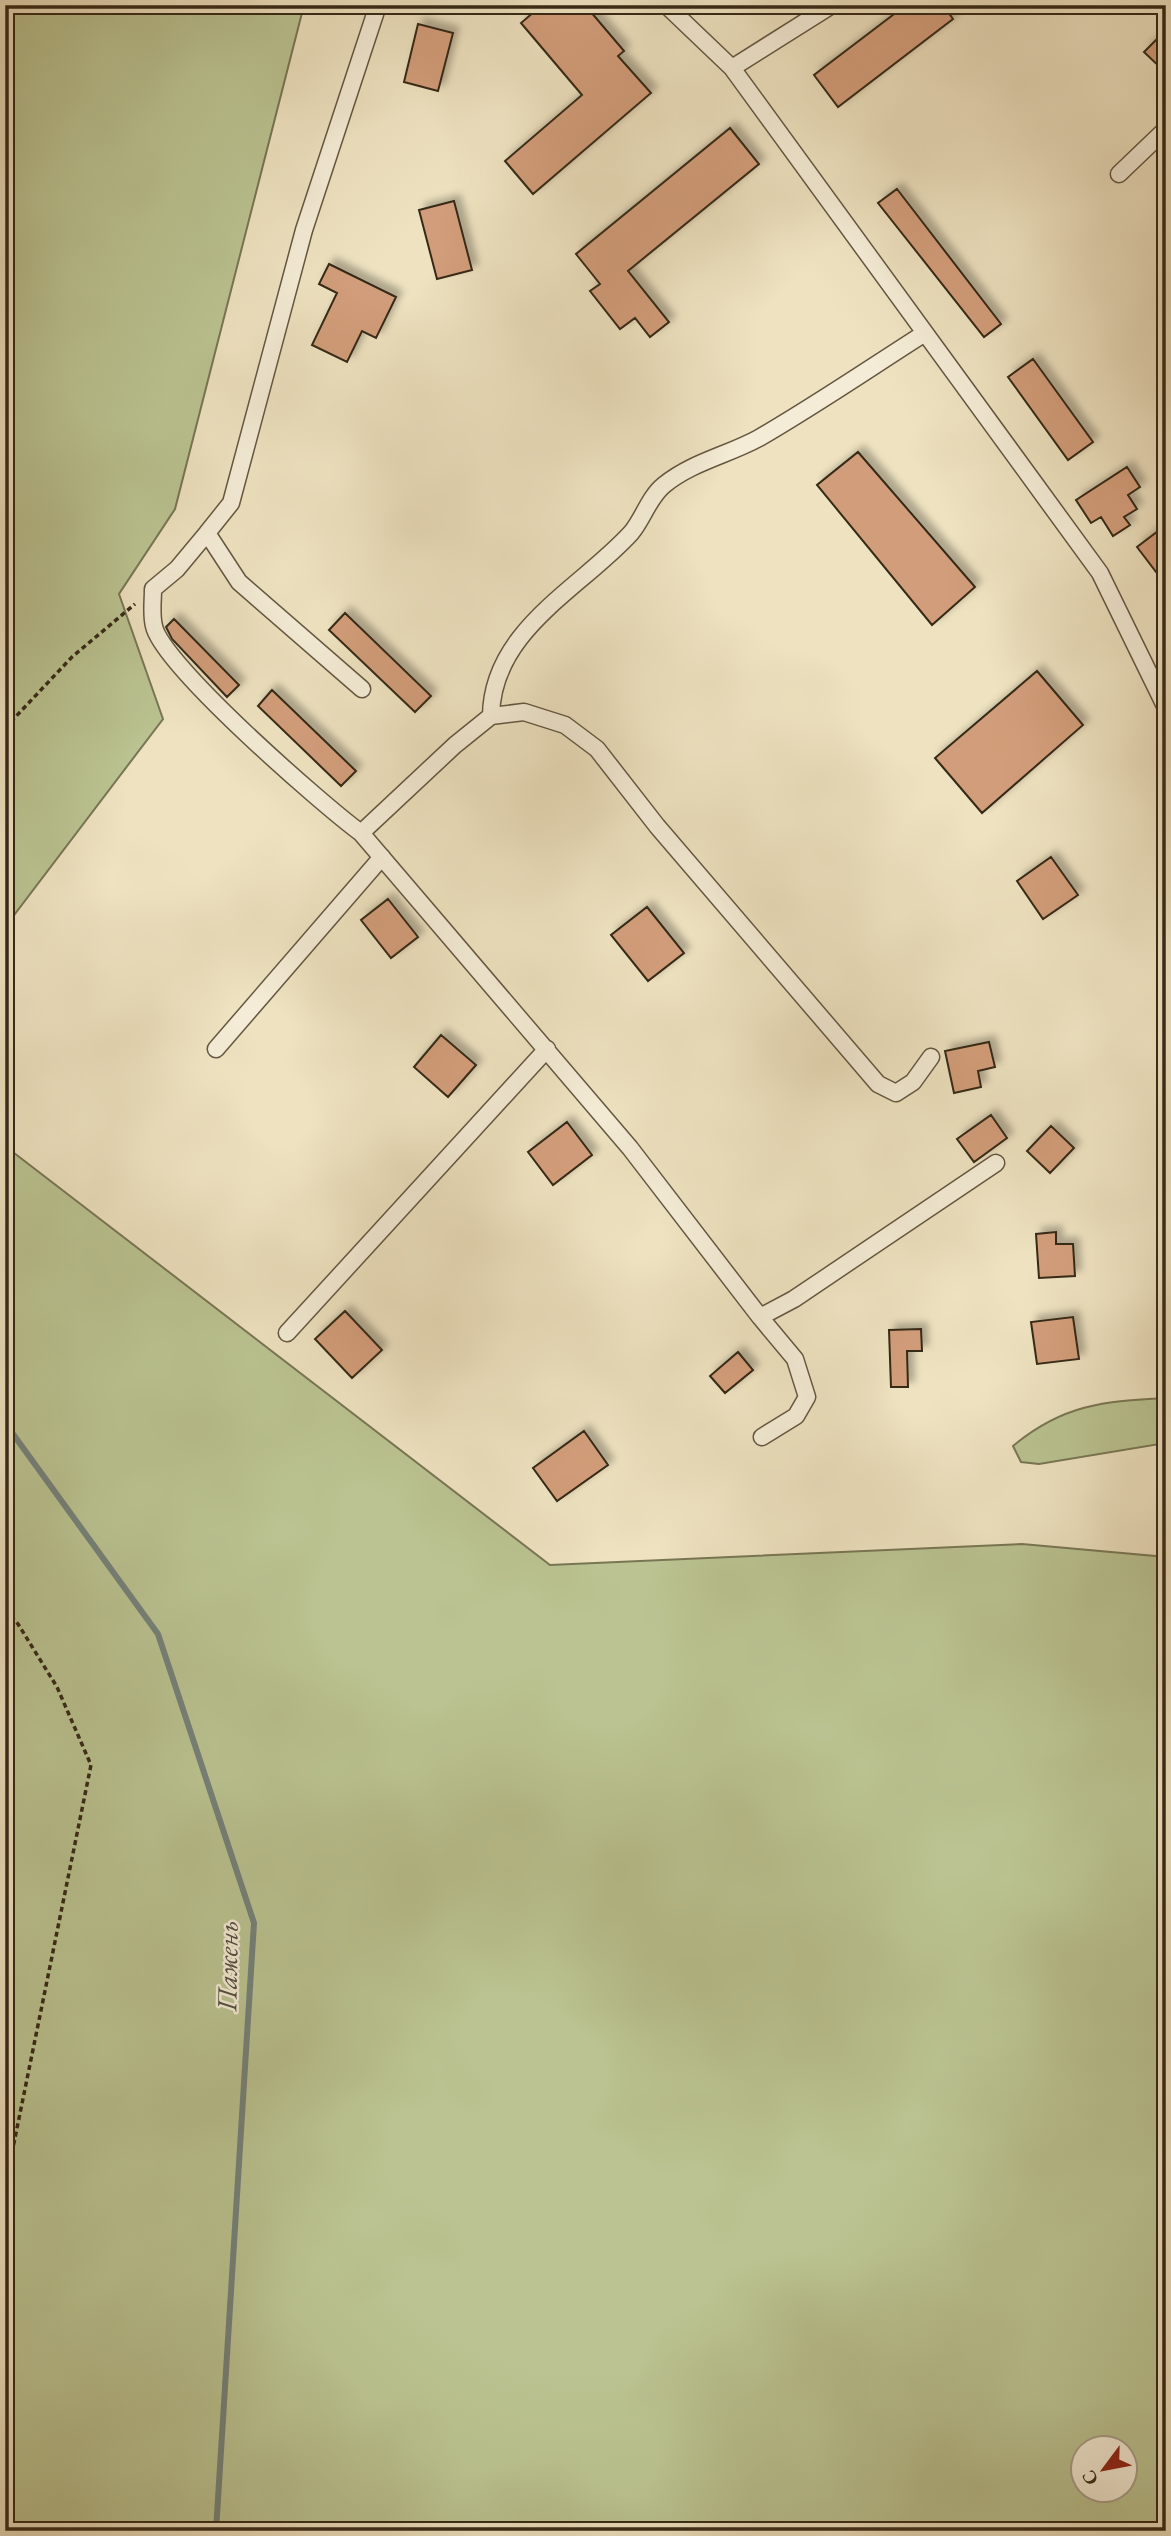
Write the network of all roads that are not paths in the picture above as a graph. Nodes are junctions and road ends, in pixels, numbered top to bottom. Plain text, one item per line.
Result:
1 (378, 5) edge
2 (666, 5) edge
3 (832, 5) edge
4 (732, 68) junction
5 (1166, 128) edge
6 (1119, 174) dead end
7 (925, 333) junction
8 (207, 533) junction
9 (362, 689) dead end
10 (1166, 708) edge
11 (491, 716) junction
12 (361, 833) junction
13 (382, 857) junction
14 (216, 1049) dead end
15 (547, 1049) junction
16 (931, 1057) dead end
17 (996, 1163) dead end
18 (760, 1317) junction
19 (287, 1333) dead end
20 (762, 1437) dead end

1 - 8 street
2 - 4 street
3 - 4 street
4 - 7 street
5 - 6 street
7 - 10 street
7 - 11 street
8 - 9 street
8 - 12 street
11 - 12 street
11 - 16 street
12 - 13 street
13 - 14 street
13 - 15 street
15 - 18 street
15 - 19 street
17 - 18 street
18 - 20 street

